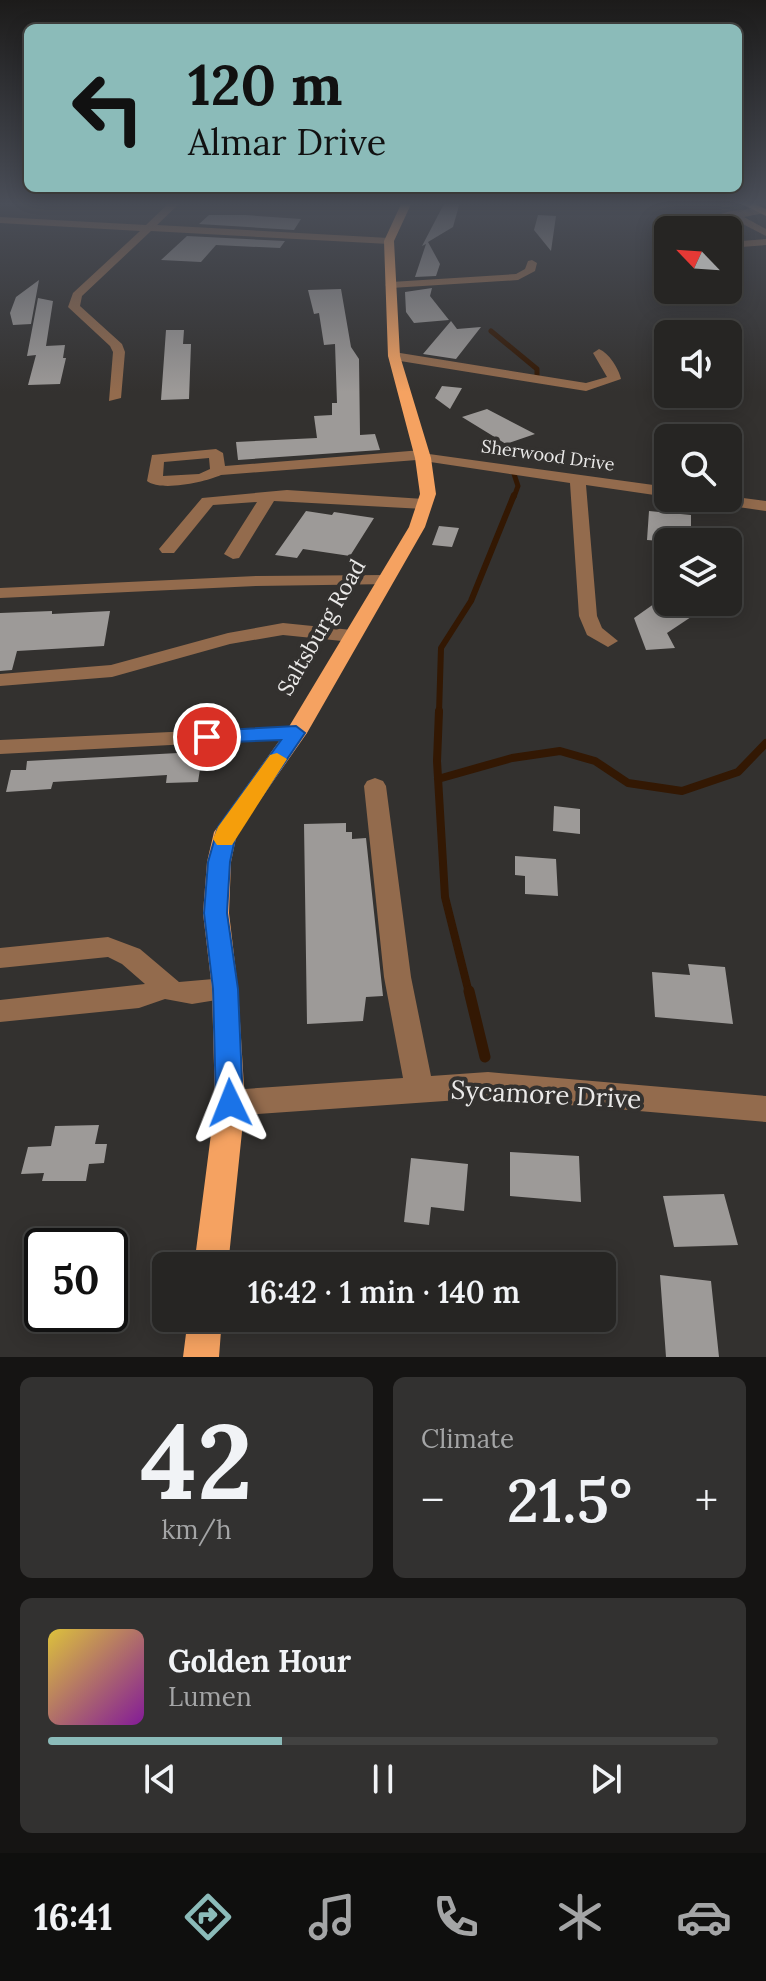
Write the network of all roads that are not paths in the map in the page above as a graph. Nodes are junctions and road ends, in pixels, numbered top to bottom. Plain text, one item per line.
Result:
1 (108, 265) edge
2 (390, 265) edge
3 (531, 265) edge
4 (391, 285) junction
5 (599, 353) dead end
6 (394, 356) junction
7 (114, 398) dead end
8 (423, 457) junction
9 (218, 471) dead end
10 (578, 480) junction
11 (654, 490) edge
12 (268, 497) junction
13 (742, 503) edge
14 (424, 504) junction
15 (766, 506) edge
16 (168, 549) dead end
17 (233, 554) dead end
18 (385, 580) junction
19 (0, 593) edge
20 (352, 636) junction
21 (608, 641) dead end
22 (0, 680) edge
23 (296, 733) junction
24 (0, 747) edge
25 (375, 786) dead end
26 (0, 958) edge
27 (167, 988) junction
28 (225, 989) junction
29 (0, 1011) edge
30 (420, 1090) junction
31 (230, 1103) junction
32 (766, 1109) edge
33 (213, 1252) edge
34 (204, 1332) edge
35 (201, 1357) edge

1 - 7 street
2 - 4 main road, Saltsburg Road
3 - 4 street
4 - 6 main road, Saltsburg Road
5 - 6 street
6 - 8 main road, Saltsburg Road
8 - 9 street, Sherwood Drive
8 - 10 street, Sherwood Drive
8 - 14 main road, Saltsburg Road
10 - 11 street, Sherwood Drive
10 - 21 street
12 - 14 street
12 - 16 street
12 - 17 street
13 - 15 street
14 - 18 main road, Saltsburg Road
18 - 19 street
18 - 20 main road, Saltsburg Road
20 - 22 street
20 - 23 main road, Saltsburg Road
23 - 24 street
23 - 28 main road, Saltsburg Road
25 - 30 street
26 - 27 street
27 - 28 street
27 - 29 street
28 - 31 main road, Saltsburg Road
30 - 31 street, Sycamore Drive
30 - 32 street, Sycamore Drive
31 - 33 main road, Saltsburg Road
34 - 35 main road

